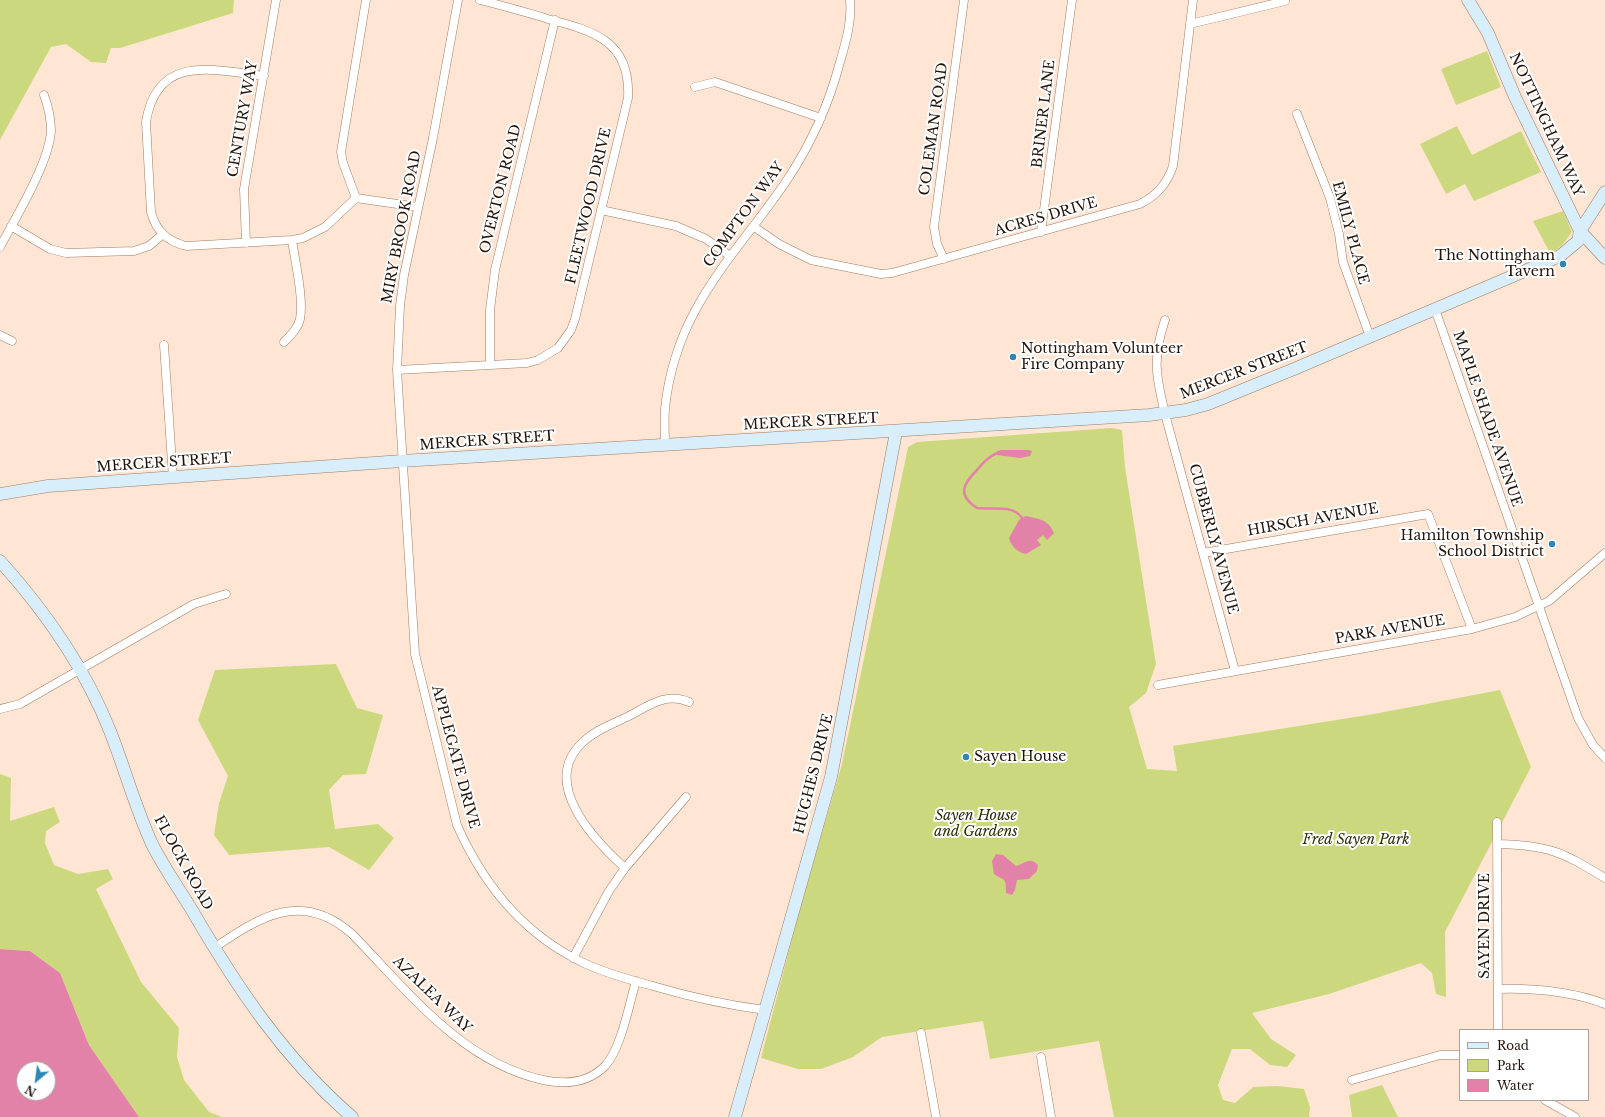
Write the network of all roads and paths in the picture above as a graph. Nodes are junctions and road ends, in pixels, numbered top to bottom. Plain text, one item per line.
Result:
1 (276, 0) edge
2 (366, 0) edge
3 (458, 0) edge
4 (480, 0) edge
5 (850, 0) edge
6 (964, 0) edge
7 (1072, 0) edge
8 (1194, 0) edge
9 (1468, 0) edge
10 (1285, 1) dead end
11 (555, 20) junction
12 (1190, 24) junction
13 (264, 76) junction
14 (695, 87) dead end
15 (44, 94) dead end
16 (1297, 114) dead end
17 (821, 118) junction
18 (1605, 192) edge
19 (356, 198) junction
20 (418, 207) junction
21 (601, 210) junction
22 (11, 226) junction
23 (753, 226) junction
24 (1580, 230) junction
25 (1041, 232) junction
26 (163, 234) junction
27 (292, 240) junction
28 (246, 243) junction
29 (0, 247) edge
30 (730, 256) junction
31 (1605, 258) edge
32 (944, 259) junction
33 (1435, 310) junction
34 (1165, 320) dead end
35 (0, 334) edge
36 (1370, 337) junction
37 (12, 341) dead end
38 (284, 342) dead end
39 (164, 345) dead end
40 (490, 365) junction
41 (397, 370) junction
42 (1165, 414) junction
43 (896, 432) junction
44 (665, 445) junction
45 (402, 461) junction
46 (173, 478) junction
47 (0, 494) edge
48 (1203, 553) junction
49 (1605, 553) edge
50 (0, 562) edge
51 (226, 594) dead end
52 (1539, 606) junction
53 (1472, 629) junction
54 (80, 669) junction
55 (1236, 671) junction
56 (1158, 685) dead end
57 (689, 702) dead end
58 (0, 709) edge
59 (1605, 758) edge
60 (686, 797) dead end
61 (1497, 822) dead end
62 (1497, 844) junction
63 (625, 868) junction
64 (1605, 878) edge
65 (214, 948) junction
66 (574, 958) junction
67 (636, 981) junction
68 (1498, 989) junction
69 (1605, 1004) edge
70 (765, 1010) junction
71 (1498, 1029) edge
72 (921, 1033) dead end
73 (1459, 1055) edge
74 (1041, 1057) dead end
75 (1352, 1080) dead end
76 (1547, 1101) edge
77 (352, 1117) edge
78 (734, 1117) edge
79 (936, 1117) edge
80 (1051, 1117) edge
81 (1575, 1117) edge

1 - 13 street, CENTURY WAY
2 - 19 street
3 - 20 street, MIRY BROOK ROAD
4 - 11 street, FLEETWOOD DRIVE
5 - 17 street, COMPTON WAY
6 - 32 street, COLEMAN ROAD
7 - 25 street, BRINER LANE
8 - 12 street, ACRES DRIVE
9 - 24 street, NOTTINGHAM WAY
10 - 12 street
11 - 21 street, FLEETWOOD DRIVE
11 - 40 street, OVERTON ROAD
12 - 25 street, ACRES DRIVE
13 - 26 street
13 - 28 street, CENTURY WAY
14 - 17 street
15 - 22 street
16 - 36 street, EMILY PLACE
17 - 23 street, COMPTON WAY
18 - 24 street, MERCER STREET
19 - 20 street
19 - 27 street
20 - 41 street, MIRY BROOK ROAD
21 - 30 street
21 - 40 street, FLEETWOOD DRIVE
22 - 26 street
22 - 29 street
23 - 30 street, COMPTON WAY
23 - 32 street, ACRES DRIVE
24 - 31 street, NOTTINGHAM WAY
24 - 33 street, MERCER STREET
25 - 32 street, ACRES DRIVE
26 - 28 street
27 - 28 street
27 - 38 street
30 - 44 street, COMPTON WAY
33 - 36 street, MERCER STREET
33 - 52 street, MAPLE SHADE AVENUE
34 - 42 street, CUBBERLY AVENUE
35 - 37 street
36 - 42 street, MERCER STREET
39 - 46 street
40 - 41 street, FLEETWOOD DRIVE
41 - 45 street, MIRY BROOK ROAD
42 - 43 street, MERCER STREET
42 - 48 street, CUBBERLY AVENUE
43 - 44 street, MERCER STREET
43 - 70 street, HUGHES DRIVE
44 - 45 street, MERCER STREET
45 - 46 street, MERCER STREET
45 - 66 street, APPLEGATE DRIVE
46 - 47 street, MERCER STREET
48 - 53 street, HIRSCH AVENUE
48 - 55 street, CUBBERLY AVENUE
49 - 52 street, PARK AVENUE
50 - 54 street, FLOCK ROAD
51 - 54 street
52 - 53 street, PARK AVENUE
52 - 59 street, MAPLE SHADE AVENUE
53 - 55 street, PARK AVENUE
54 - 58 street
54 - 65 street, FLOCK ROAD
55 - 56 street, PARK AVENUE
57 - 63 street
60 - 63 street
61 - 62 street, SAYEN DRIVE
62 - 64 street
62 - 68 street, SAYEN DRIVE
63 - 66 street
65 - 67 street, AZALEA WAY
65 - 77 street, FLOCK ROAD
66 - 67 street, APPLEGATE DRIVE
67 - 70 street, APPLEGATE DRIVE
68 - 69 street
68 - 71 street, SAYEN DRIVE
70 - 78 street, HUGHES DRIVE
72 - 79 street
73 - 75 street
74 - 80 street
76 - 81 street

